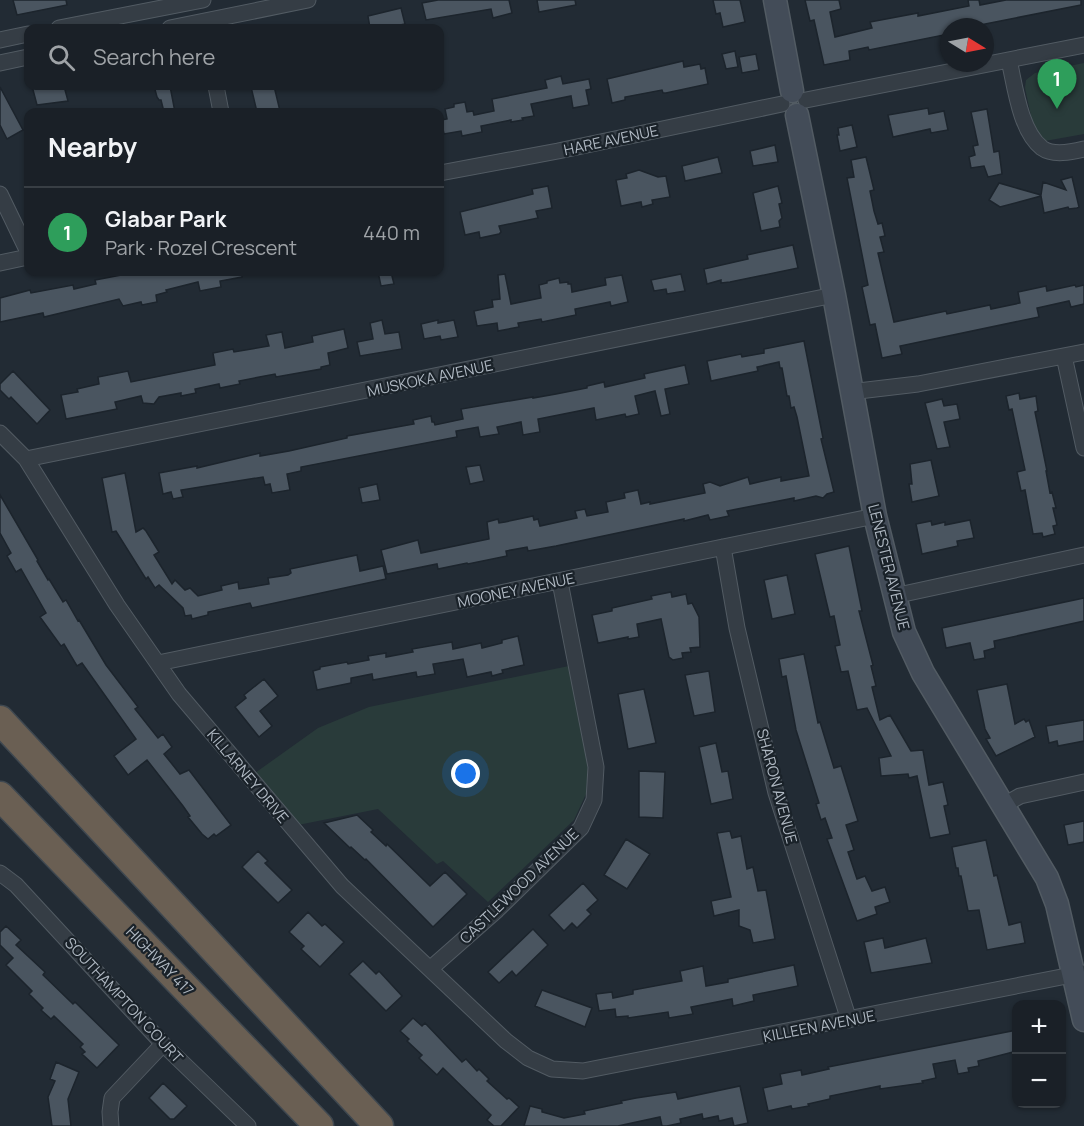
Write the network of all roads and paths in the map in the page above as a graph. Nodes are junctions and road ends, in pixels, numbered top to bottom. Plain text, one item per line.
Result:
1 (308, 0) edge
2 (775, 0) edge
3 (200, 1) edge
4 (79, 24) edge
5 (203, 24) edge
6 (207, 24) edge
7 (24, 35) edge
8 (0, 40) edge
9 (1084, 45) edge
10 (24, 58) edge
11 (1009, 60) junction
12 (0, 63) edge
13 (217, 90) edge
14 (794, 103) junction
15 (220, 108) edge
16 (1084, 149) edge
17 (444, 171) edge
18 (0, 194) edge
19 (24, 245) edge
20 (24, 255) edge
21 (0, 263) edge
22 (834, 295) junction
23 (1084, 352) edge
24 (1064, 356) junction
25 (850, 392) junction
26 (0, 433) edge
27 (1084, 448) edge
28 (26, 459) junction
29 (874, 516) junction
30 (723, 547) junction
31 (1084, 555) edge
32 (560, 582) junction
33 (894, 596) junction
34 (158, 663) junction
35 (0, 720) edge
36 (1084, 782) edge
37 (0, 796) edge
38 (1004, 804) junction
39 (0, 873) edge
40 (430, 969) junction
41 (1078, 974) edge
42 (849, 1020) junction
43 (1084, 1020) edge
44 (163, 1044) junction
45 (316, 1060) junction
46 (552, 1069) joint
47 (111, 1126) edge
48 (248, 1126) edge
49 (319, 1126) edge
50 (379, 1126) edge
51 (398, 1126) edge

1 - 6 street
2 - 14 street, LENESTER AVENUE
3 - 4 street
3 - 5 street
7 - 8 street
9 - 11 street, HARE AVENUE
10 - 12 street
11 - 14 street, HARE AVENUE
11 - 16 street
13 - 15 street
14 - 17 street, HARE AVENUE
14 - 22 street, LENESTER AVENUE
18 - 19 street
20 - 21 street
22 - 25 street, LENESTER AVENUE
22 - 28 street, MUSKOKA AVENUE
23 - 24 street
24 - 25 street
24 - 27 street
25 - 29 street, LENESTER AVENUE
26 - 28 street, KILLARNEY DRIVE
28 - 34 street, KILLARNEY DRIVE
29 - 30 street, MOONEY AVENUE
29 - 33 street, LENESTER AVENUE
30 - 32 street, MOONEY AVENUE
30 - 42 street, SHARON AVENUE
31 - 33 street
32 - 34 street, MOONEY AVENUE
32 - 40 street, CASTLEWOOD AVENUE
33 - 38 street, LENESTER AVENUE
34 - 40 street, KILLARNEY DRIVE
35 - 45 highway
36 - 38 street
37 - 49 highway, HIGHWAY 417
38 - 41 street, LENESTER AVENUE
39 - 44 street, SOUTHAMPTON COURT
40 - 46 street, KILLARNEY DRIVE
41 - 42 street, KILLEEN AVENUE
41 - 43 street, LENESTER AVENUE
42 - 46 street, KILLEEN AVENUE
44 - 47 street
44 - 48 street, SOUTHAMPTON COURT
45 - 50 highway
45 - 51 highway

